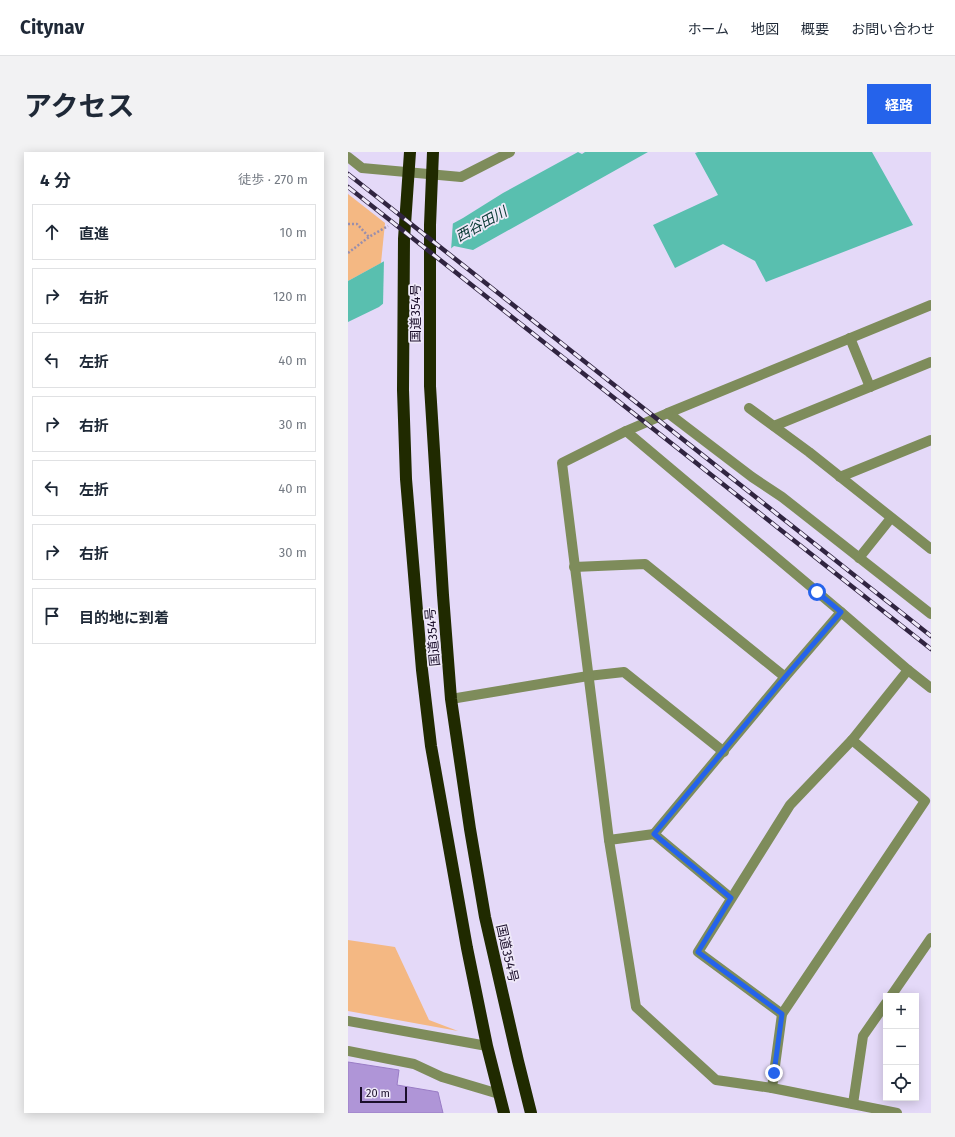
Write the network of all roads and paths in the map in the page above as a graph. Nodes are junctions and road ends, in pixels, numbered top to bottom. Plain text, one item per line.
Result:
1 (410, 152) edge
2 (433, 152) edge
3 (510, 152) edge
4 (348, 157) edge
5 (408, 172) junction
6 (432, 174) junction
7 (348, 224) edge
8 (388, 226) dead end
9 (369, 237) junction
10 (348, 253) edge
11 (931, 305) edge
12 (850, 338) junction
13 (931, 362) edge
14 (870, 387) junction
15 (748, 408) dead end
16 (668, 413) junction
17 (774, 426) junction
18 (626, 431) junction
19 (931, 440) edge
20 (840, 477) junction
21 (891, 518) junction
22 (931, 549) edge
23 (859, 558) junction
24 (574, 567) junction
25 (841, 612) junction
26 (931, 614) edge
27 (908, 670) junction
28 (588, 676) junction
29 (785, 677) junction
30 (931, 688) edge
31 (451, 699) junction
32 (852, 740) junction
33 (724, 752) junction
34 (928, 803) edge
35 (654, 834) junction
36 (609, 840) junction
37 (731, 898) junction
38 (931, 938) edge
39 (893, 993) edge
40 (883, 1007) edge
41 (782, 1014) junction
42 (348, 1021) edge
43 (487, 1046) junction
44 (348, 1051) edge
45 (772, 1088) junction
46 (499, 1094) junction
47 (853, 1104) junction
48 (504, 1113) edge
49 (531, 1113) edge
50 (897, 1113) edge

1 - 5 highway, 国道354号
2 - 6 highway, 国道354号
3 - 6 street
4 - 5 street
5 - 6 street
5 - 43 highway, 国道354号
6 - 31 highway, 国道354号
7 - 9 path
8 - 9 path
9 - 10 path
11 - 12 street
12 - 14 street
12 - 16 street
13 - 14 street
14 - 17 street
15 - 17 street
16 - 18 street
16 - 23 street
17 - 20 street
18 - 24 street
18 - 25 street
19 - 20 street
20 - 21 street
21 - 22 street
21 - 23 street
23 - 26 street
24 - 28 street
24 - 29 street
25 - 27 street
25 - 29 street
27 - 30 street
27 - 32 street
28 - 31 street
28 - 33 street
28 - 36 street
29 - 33 street
31 - 49 highway, 国道354号
32 - 34 street
32 - 37 street
33 - 35 street
34 - 41 street
35 - 36 street
35 - 37 street
36 - 45 street
37 - 41 street
38 - 39 street
40 - 47 street
41 - 45 street
42 - 43 street
43 - 46 highway, 国道354号
44 - 46 street
45 - 47 street
46 - 48 highway, 国道354号
47 - 50 street

